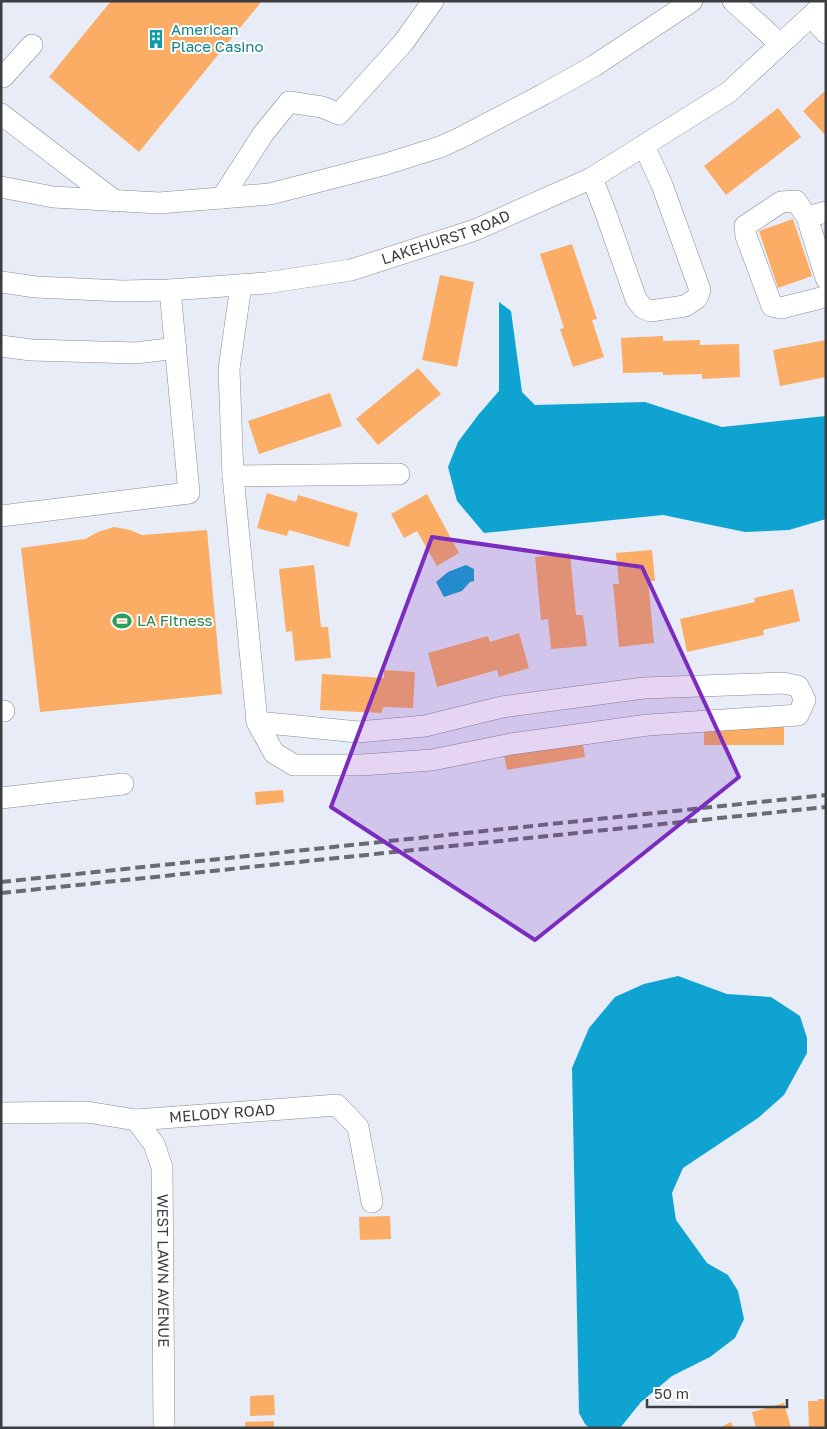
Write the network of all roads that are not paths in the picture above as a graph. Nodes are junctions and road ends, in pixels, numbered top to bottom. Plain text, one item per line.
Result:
1 (433, 1) edge
2 (692, 1) edge
3 (733, 1) edge
4 (818, 9) edge
5 (826, 32) edge
6 (780, 44) junction
7 (32, 45) dead end
8 (1, 76) edge
9 (1, 114) edge
10 (644, 146) junction
11 (592, 178) junction
12 (1, 188) edge
13 (222, 198) junction
14 (115, 201) junction
15 (817, 215) edge
16 (826, 278) edge
17 (1, 282) edge
18 (241, 285) junction
19 (170, 290) junction
20 (826, 295) edge
21 (1, 346) edge
22 (176, 348) junction
23 (399, 474) dead end
24 (234, 476) junction
25 (1, 516) edge
26 (257, 722) junction
27 (123, 784) dead end
28 (1, 798) edge
29 (1, 1113) edge
30 (136, 1120) junction
31 (372, 1202) dead end
32 (164, 1428) edge

1 - 13 street
2 - 13 street
3 - 6 street
4 - 5 street
4 - 6 street, LAKEHURST ROAD
6 - 10 street, LAKEHURST ROAD
7 - 8 street
9 - 14 street
10 - 11 street, LAKEHURST ROAD
10 - 11 street
11 - 18 street, LAKEHURST ROAD
12 - 14 street
13 - 14 street
15 - 16 street
15 - 20 street
17 - 19 street, LAKEHURST ROAD
18 - 19 street, LAKEHURST ROAD
18 - 24 street
19 - 22 street
21 - 22 street
22 - 25 street
23 - 24 street
24 - 26 street
26 - 26 street
27 - 28 street
29 - 30 street, MELODY ROAD
30 - 31 street, MELODY ROAD
30 - 32 street, WEST LAWN AVENUE

